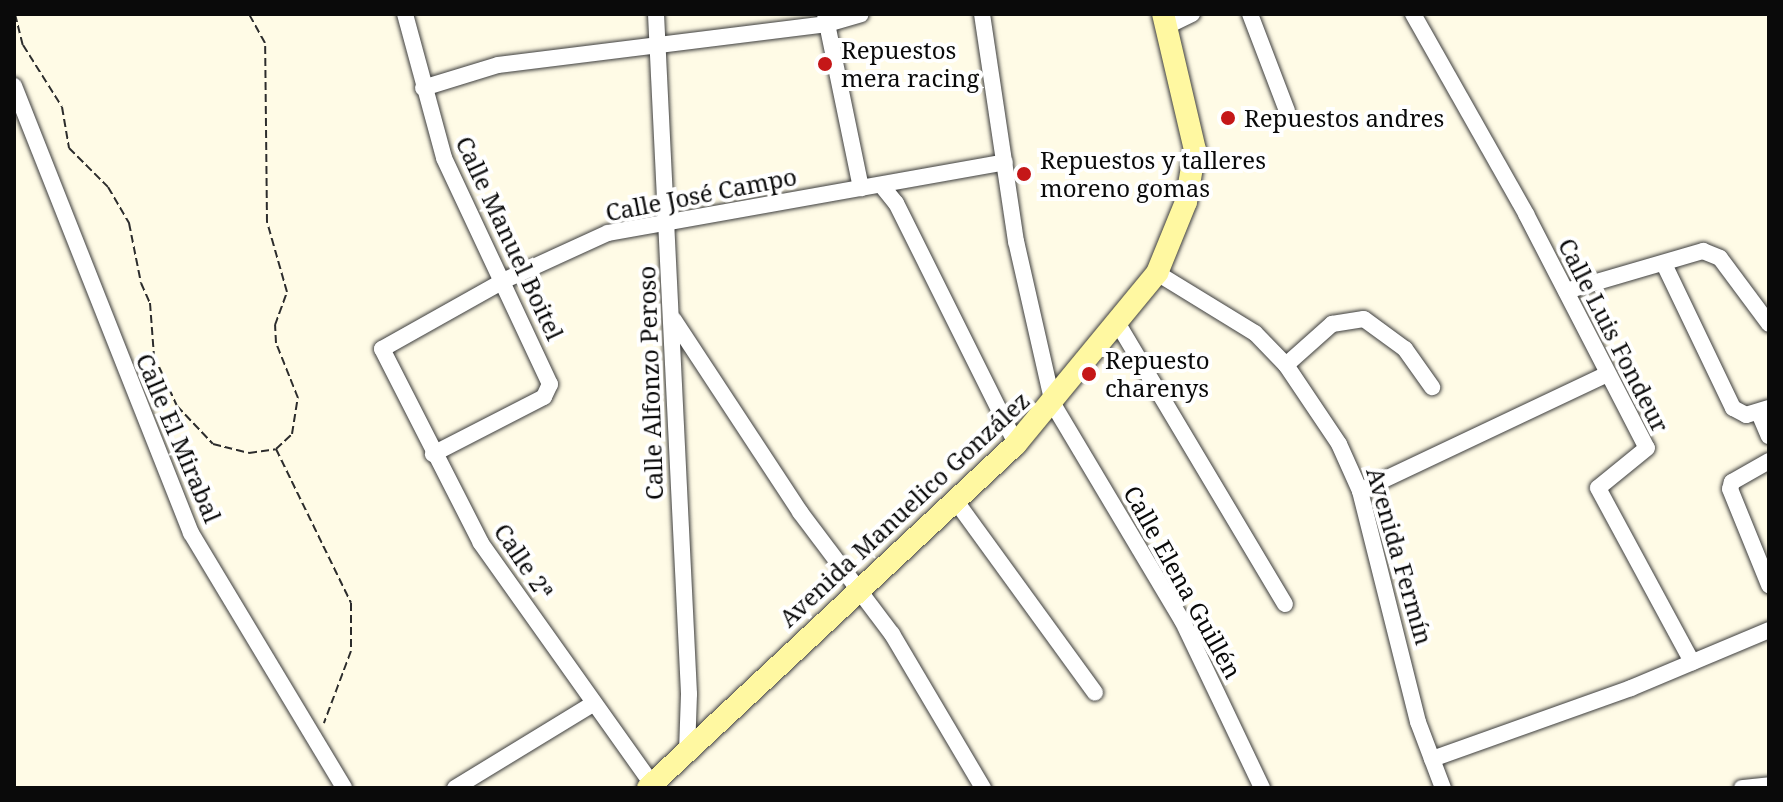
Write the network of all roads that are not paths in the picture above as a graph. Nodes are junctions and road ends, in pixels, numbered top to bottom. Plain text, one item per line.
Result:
1 (405, 14) edge
2 (656, 14) edge
3 (861, 14) edge
4 (982, 14) edge
5 (1192, 14) edge
6 (1250, 14) edge
7 (1413, 14) edge
8 (826, 19) edge
9 (1165, 20) edge
10 (658, 46) junction
11 (14, 86) edge
12 (423, 88) junction
13 (1287, 111) dead end
14 (1005, 162) junction
15 (882, 186) junction
16 (861, 188) junction
17 (667, 224) junction
18 (1664, 264) junction
19 (1157, 273) junction
20 (503, 281) junction
21 (1566, 291) junction
22 (674, 320) junction
23 (1118, 324) junction
24 (1769, 324) edge
25 (382, 349) joint
26 (1286, 365) junction
27 (1607, 374) junction
28 (1432, 387) dead end
29 (1053, 404) junction
30 (1764, 410) edge
31 (1769, 436) edge
32 (1016, 444) junction
33 (433, 454) junction
34 (1769, 461) edge
35 (1360, 491) junction
36 (955, 500) junction
37 (1767, 577) edge
38 (861, 587) junction
39 (1285, 604) dead end
40 (1769, 630) edge
41 (1692, 662) junction
42 (1095, 693) dead end
43 (594, 703) junction
44 (687, 750) junction
45 (1432, 759) junction
46 (1769, 785) edge
47 (650, 786) edge
48 (344, 788) edge
49 (455, 788) edge
50 (983, 788) edge
51 (1262, 788) edge
52 (1443, 788) edge
53 (1742, 788) edge

1 - 12 street, Calle Manuel Boitel
2 - 10 street, Calle Alfonzo Peroso
3 - 8 street
4 - 14 street, Calle Elena Guillén
5 - 9 street
6 - 13 street
7 - 21 street, Calle Luis Fondeur
8 - 10 street
8 - 16 street
9 - 19 street, Avenida Manuelico González
10 - 12 street
10 - 17 street, Calle Alfonzo Peroso
11 - 48 street, Calle El Mirabal
12 - 20 street, Calle Manuel Boitel
14 - 15 street, Calle José Campo
14 - 29 street, Calle Elena Guillén
15 - 16 street, Calle José Campo
15 - 32 street
16 - 17 street, Calle José Campo
17 - 20 street, Calle José Campo
17 - 22 street, Calle Alfonzo Peroso
18 - 21 street
18 - 24 street
18 - 30 street
19 - 23 street, Avenida Manuelico González
19 - 26 street, Avenida Fermín
20 - 25 street, Calle José Campo
20 - 33 street, Calle Manuel Boitel
21 - 27 street, Calle Luis Fondeur
22 - 38 street
22 - 44 street, Calle Alfonzo Peroso
23 - 29 street, Avenida Manuelico González
23 - 39 street
25 - 33 street, Calle 2ª
26 - 28 street
26 - 35 street, Avenida Fermín
27 - 35 street
27 - 41 street, Calle Luis Fondeur
29 - 32 street, Avenida Manuelico González
29 - 51 street, Calle Elena Guillén
30 - 31 street
32 - 36 street, Avenida Manuelico González
33 - 43 street, Calle 2ª
34 - 37 street
35 - 45 street, Avenida Fermín
36 - 38 street, Avenida Manuelico González
36 - 42 street
38 - 44 street, Avenida Manuelico González
38 - 50 street
40 - 41 street
41 - 45 street
43 - 47 street, Calle 2ª
43 - 49 street
44 - 47 street, Avenida Manuelico González
45 - 52 street, Avenida Fermín
46 - 53 street

